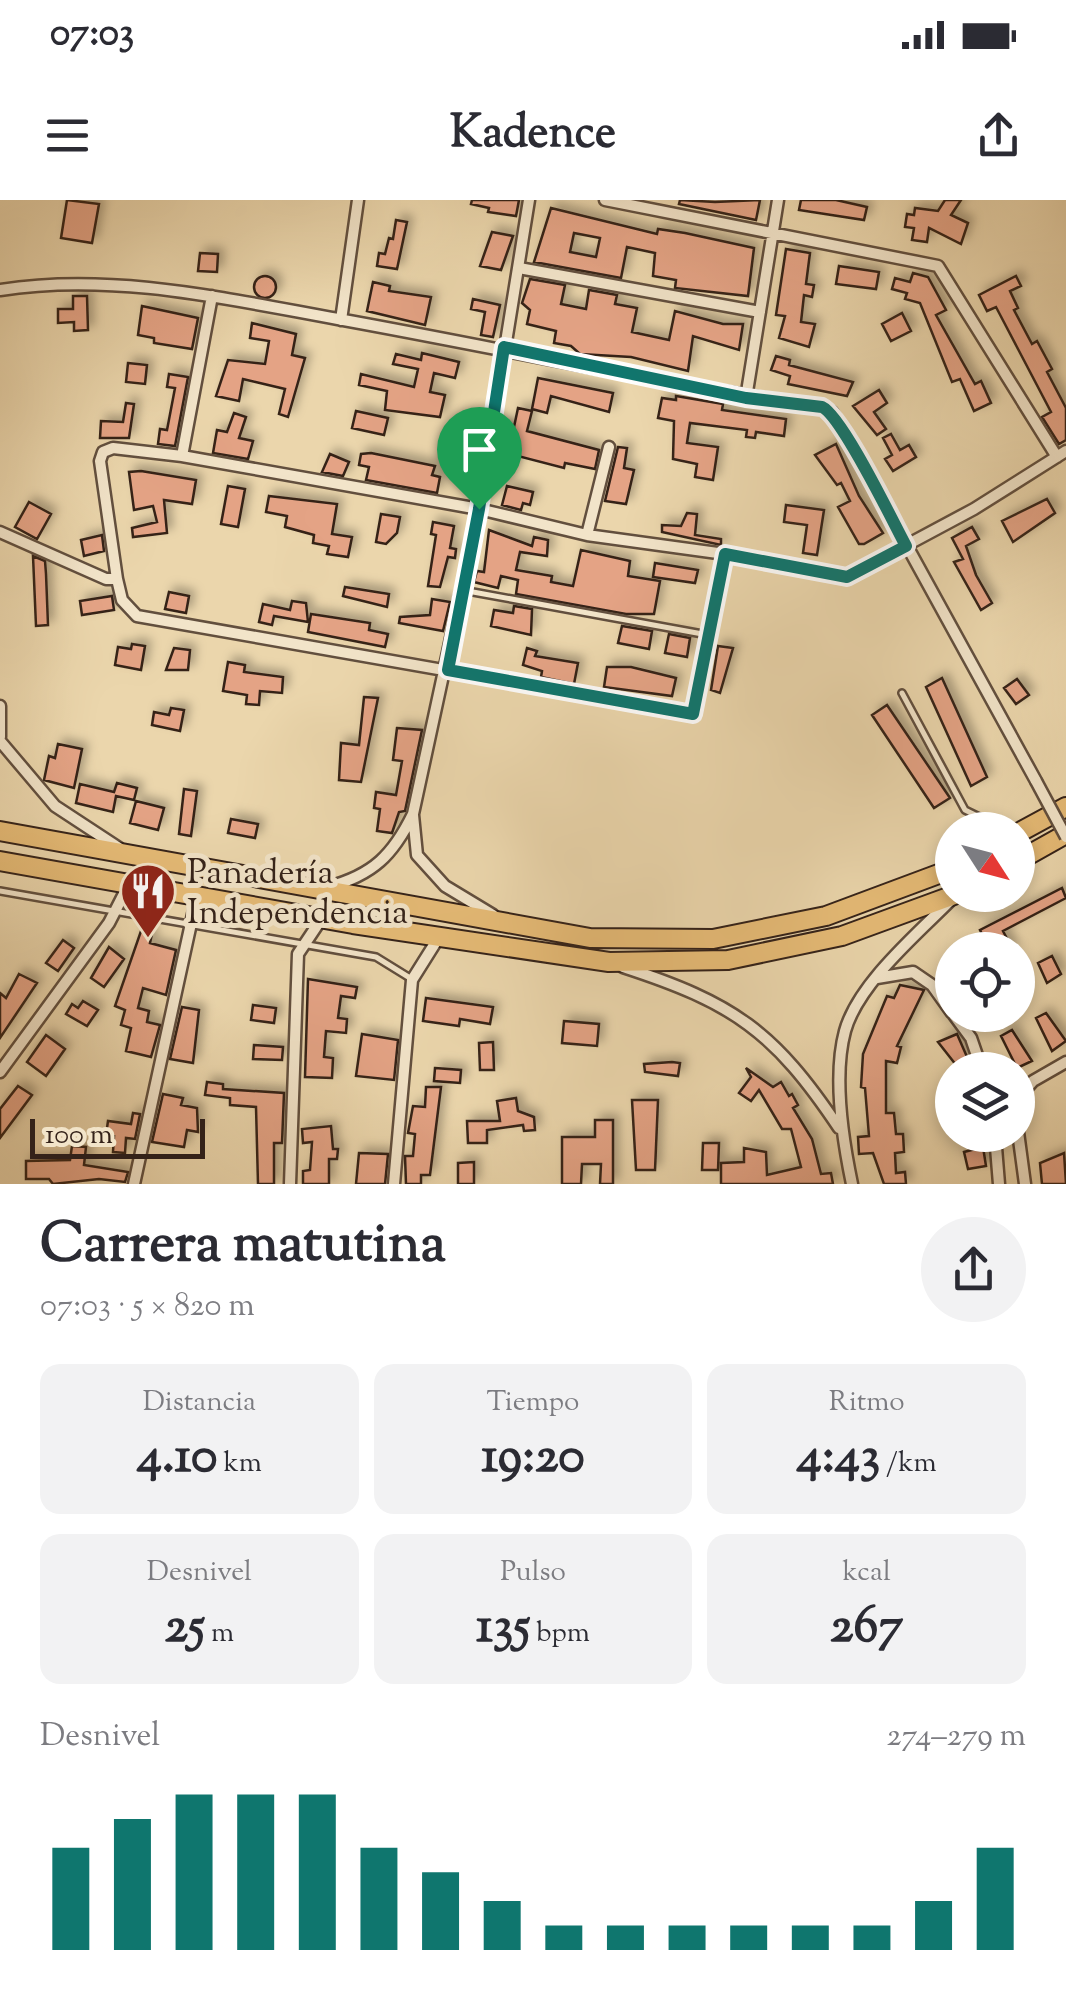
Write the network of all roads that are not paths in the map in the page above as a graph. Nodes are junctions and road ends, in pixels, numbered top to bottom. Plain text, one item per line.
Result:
1 (358, 200) edge
2 (529, 200) edge
3 (605, 200) edge
4 (778, 200) edge
5 (774, 233) junction
6 (519, 268) junction
7 (0, 290) edge
8 (212, 296) junction
9 (760, 312) junction
10 (341, 320) junction
11 (504, 347) junction
12 (746, 398) junction
13 (609, 447) dead end
14 (1061, 454) edge
15 (182, 456) junction
16 (479, 509) junction
17 (0, 532) edge
18 (587, 535) junction
19 (906, 546) junction
20 (725, 554) junction
21 (117, 579) junction
22 (462, 590) junction
23 (708, 636) junction
24 (448, 670) junction
25 (902, 693) dead end
26 (0, 706) edge
27 (0, 739) edge
28 (1066, 807) edge
29 (969, 812) edge
30 (413, 814) junction
31 (1035, 824) edge
32 (0, 831) edge
33 (1066, 836) edge
34 (1035, 852) edge
35 (133, 856) junction
36 (0, 861) edge
37 (935, 875) edge
38 (129, 884) junction
39 (0, 891) edge
40 (314, 891) junction
41 (197, 896) junction
42 (935, 902) edge
43 (116, 910) junction
44 (939, 912) edge
45 (322, 918) junction
46 (189, 923) junction
47 (512, 926) junction
48 (440, 937) junction
49 (304, 944) junction
50 (608, 962) junction
51 (876, 978) junction
52 (412, 980) junction
53 (935, 990) edge
54 (1066, 1062) edge
55 (0, 1072) edge
56 (1035, 1080) edge
57 (840, 1128) junction
58 (996, 1152) edge
59 (1021, 1152) edge
60 (134, 1184) edge
61 (290, 1184) edge
62 (394, 1184) edge
63 (852, 1184) edge
64 (999, 1184) edge
65 (1025, 1184) edge

1 - 10 street
2 - 6 street
3 - 5 street
4 - 5 street
5 - 9 street
5 - 14 street
6 - 9 street
6 - 11 street
7 - 8 street
8 - 10 street
8 - 15 street
9 - 12 street
10 - 11 street
11 - 12 street
11 - 16 street
12 - 19 street
13 - 18 street
14 - 19 street
15 - 16 street
15 - 21 street
16 - 18 street
16 - 22 street
17 - 21 street
18 - 20 street
19 - 20 street
19 - 33 street, bridge
20 - 23 street
21 - 24 street
22 - 23 lane
22 - 24 street
23 - 24 street
24 - 30 street
25 - 29 lane
26 - 27 street
27 - 35 street
28 - 31 highway
30 - 40 street
30 - 47 street
32 - 35 highway
33 - 34 highway
35 - 40 highway
36 - 38 highway
37 - 47 highway
38 - 41 highway
38 - 43 street
39 - 43 lane
40 - 47 highway
41 - 45 highway
41 - 46 street
42 - 50 highway
43 - 46 lane
43 - 55 street
44 - 51 street
45 - 48 highway
45 - 49 street
46 - 49 lane
46 - 60 street
48 - 50 highway
48 - 52 street
49 - 52 lane
49 - 61 street
50 - 57 street
51 - 53 street
51 - 57 street
52 - 62 street
54 - 56 street
57 - 63 street
58 - 64 street
59 - 65 street

